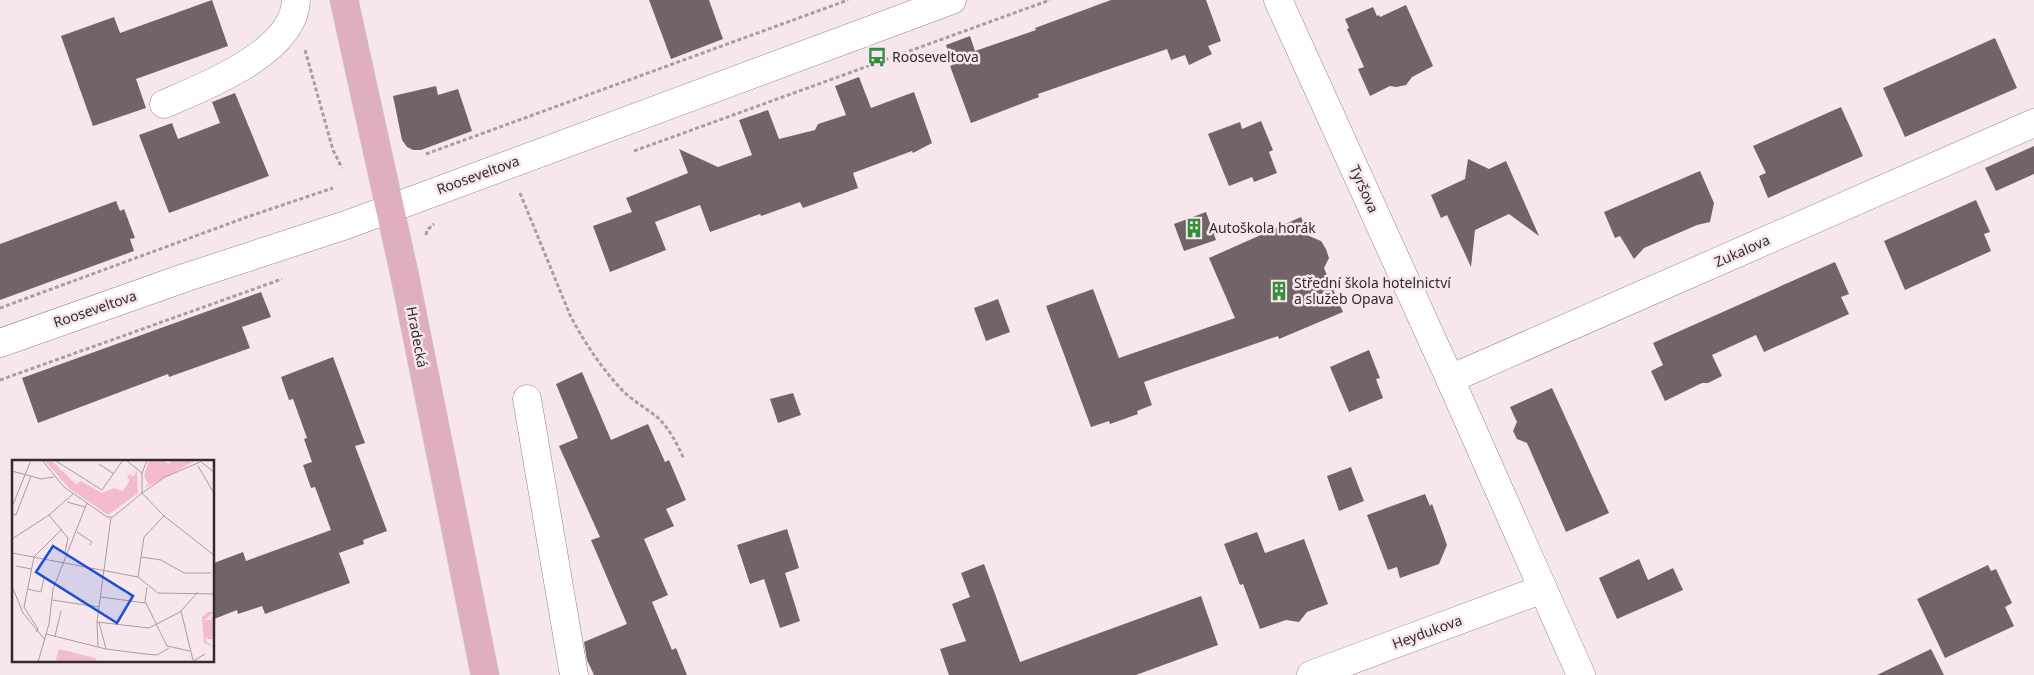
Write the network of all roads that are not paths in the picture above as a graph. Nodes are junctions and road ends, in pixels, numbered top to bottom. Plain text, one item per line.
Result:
1 (296, 0) edge
2 (344, 0) edge
3 (952, 0) edge
4 (1278, 0) edge
5 (164, 104) dead end
6 (2034, 123) edge
7 (389, 208) junction
8 (0, 343) edge
9 (1450, 379) junction
10 (527, 399) dead end
11 (1543, 590) junction
12 (485, 675) edge
13 (574, 675) edge
14 (1311, 675) edge
15 (1580, 675) edge

1 - 5 street
2 - 7 main road, Hradecká
3 - 7 street, Rooseveltova
4 - 9 street, Tyršova
6 - 9 street, Zukalova
7 - 8 street, Rooseveltova
7 - 12 main road, Hradecká
9 - 11 street, Tyršova
10 - 13 street
11 - 14 street, Heydukova
11 - 15 street, Tyršova

